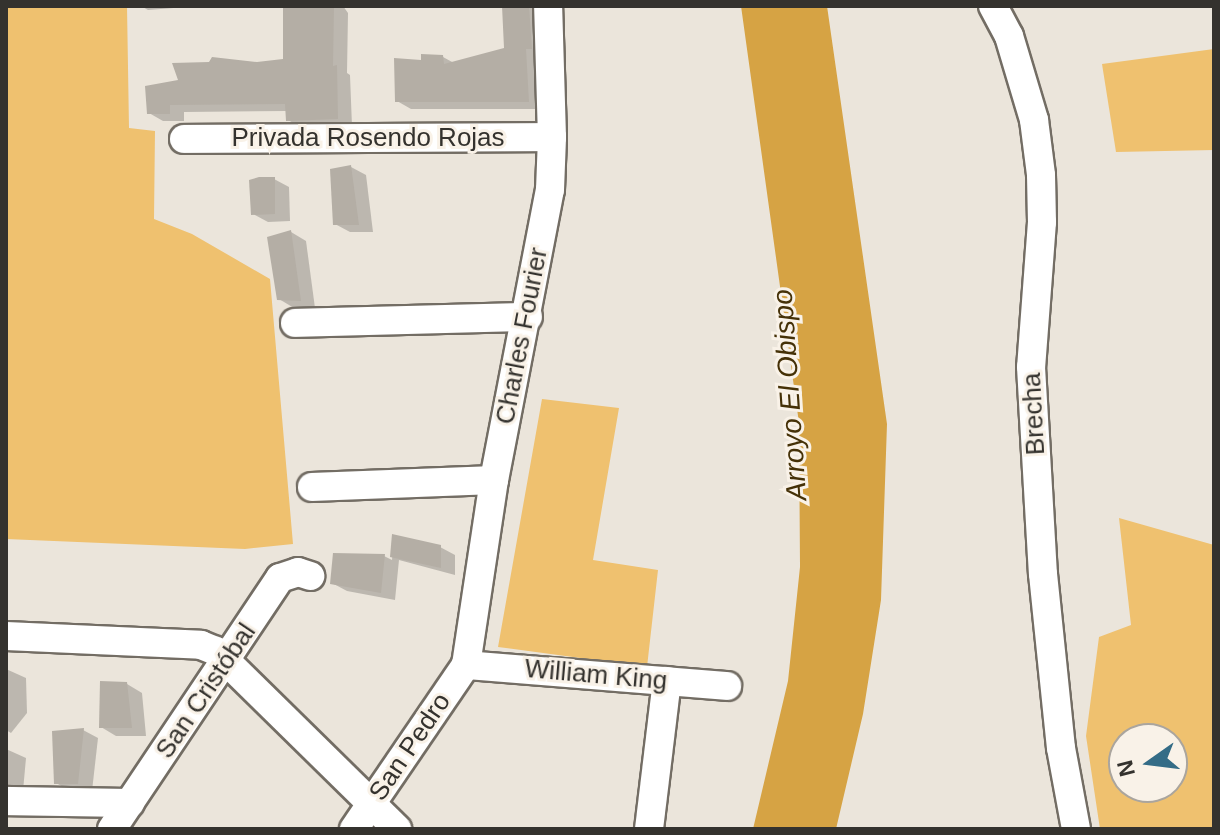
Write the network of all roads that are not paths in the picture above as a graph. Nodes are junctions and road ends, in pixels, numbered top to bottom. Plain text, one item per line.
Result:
1 (548, 6) edge
2 (993, 6) edge
3 (552, 137) junction
4 (184, 139) dead end
5 (528, 317) junction
6 (295, 323) dead end
7 (494, 480) junction
8 (312, 487) dead end
9 (310, 576) dead end
10 (6, 636) edge
11 (229, 660) junction
12 (466, 665) junction
13 (667, 681) junction
14 (727, 686) dead end
15 (6, 801) edge
16 (130, 803) junction
17 (371, 804) junction
18 (112, 829) edge
19 (354, 829) edge
20 (397, 829) edge
21 (649, 829) edge
22 (1076, 829) edge

1 - 3 street, Charles Fourier
2 - 22 street, Brecha
3 - 4 street, Privada Rosendo Rojas
3 - 5 street, Charles Fourier
5 - 6 street
5 - 7 street, Charles Fourier
7 - 8 street
7 - 12 street, Charles Fourier
9 - 11 street, San Cristóbal
10 - 11 street
11 - 16 street, San Cristóbal
11 - 17 street
12 - 13 street, William King
12 - 17 street, San Pedro
13 - 14 street, William King
13 - 21 street
15 - 16 street
16 - 18 street, San Cristóbal
17 - 19 street, San Pedro
17 - 20 street

